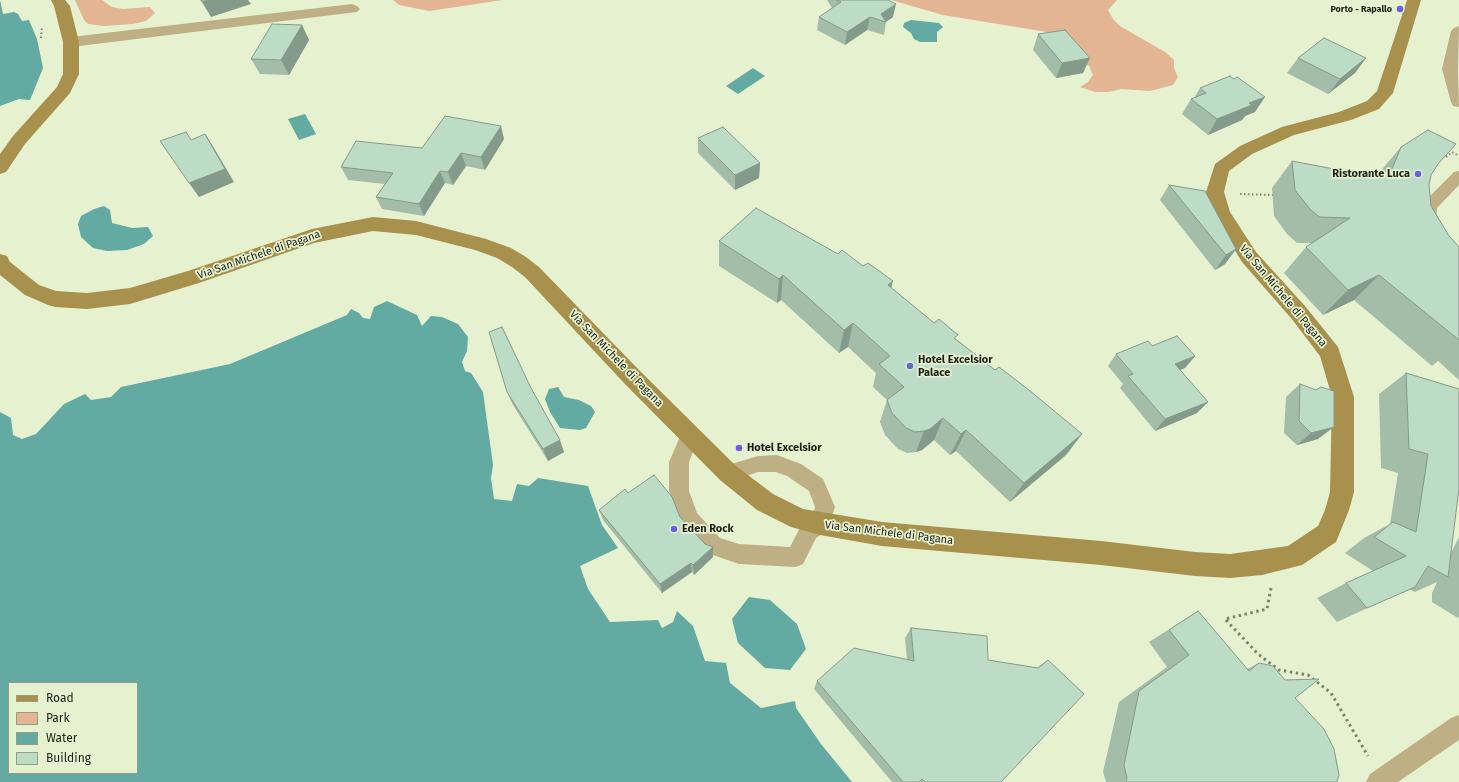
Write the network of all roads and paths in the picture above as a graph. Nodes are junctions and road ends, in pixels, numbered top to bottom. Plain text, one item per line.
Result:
1 (58, 0) edge
2 (1414, 0) edge
3 (352, 9) dead end
4 (1459, 31) edge
5 (71, 42) junction
6 (1458, 97) edge
7 (0, 168) edge
8 (1459, 176) edge
9 (1243, 192) dead end
10 (1282, 196) dead end
11 (1432, 242) edge
12 (0, 261) edge
13 (690, 436) junction
14 (728, 473) junction
15 (820, 524) junction
16 (1271, 589) dead end
17 (1459, 726) edge
18 (1380, 780) edge

1 - 5 main road
2 - 15 main road, Via San Michele di Pagana
3 - 5 street
4 - 6 street
5 - 7 main road
8 - 11 lane
9 - 10 path
12 - 13 main road, Via San Michele di Pagana
13 - 14 main road, Via San Michele di Pagana
13 - 15 lane
14 - 15 main road, Via San Michele di Pagana
14 - 15 lane
16 - 18 path
17 - 18 lane

